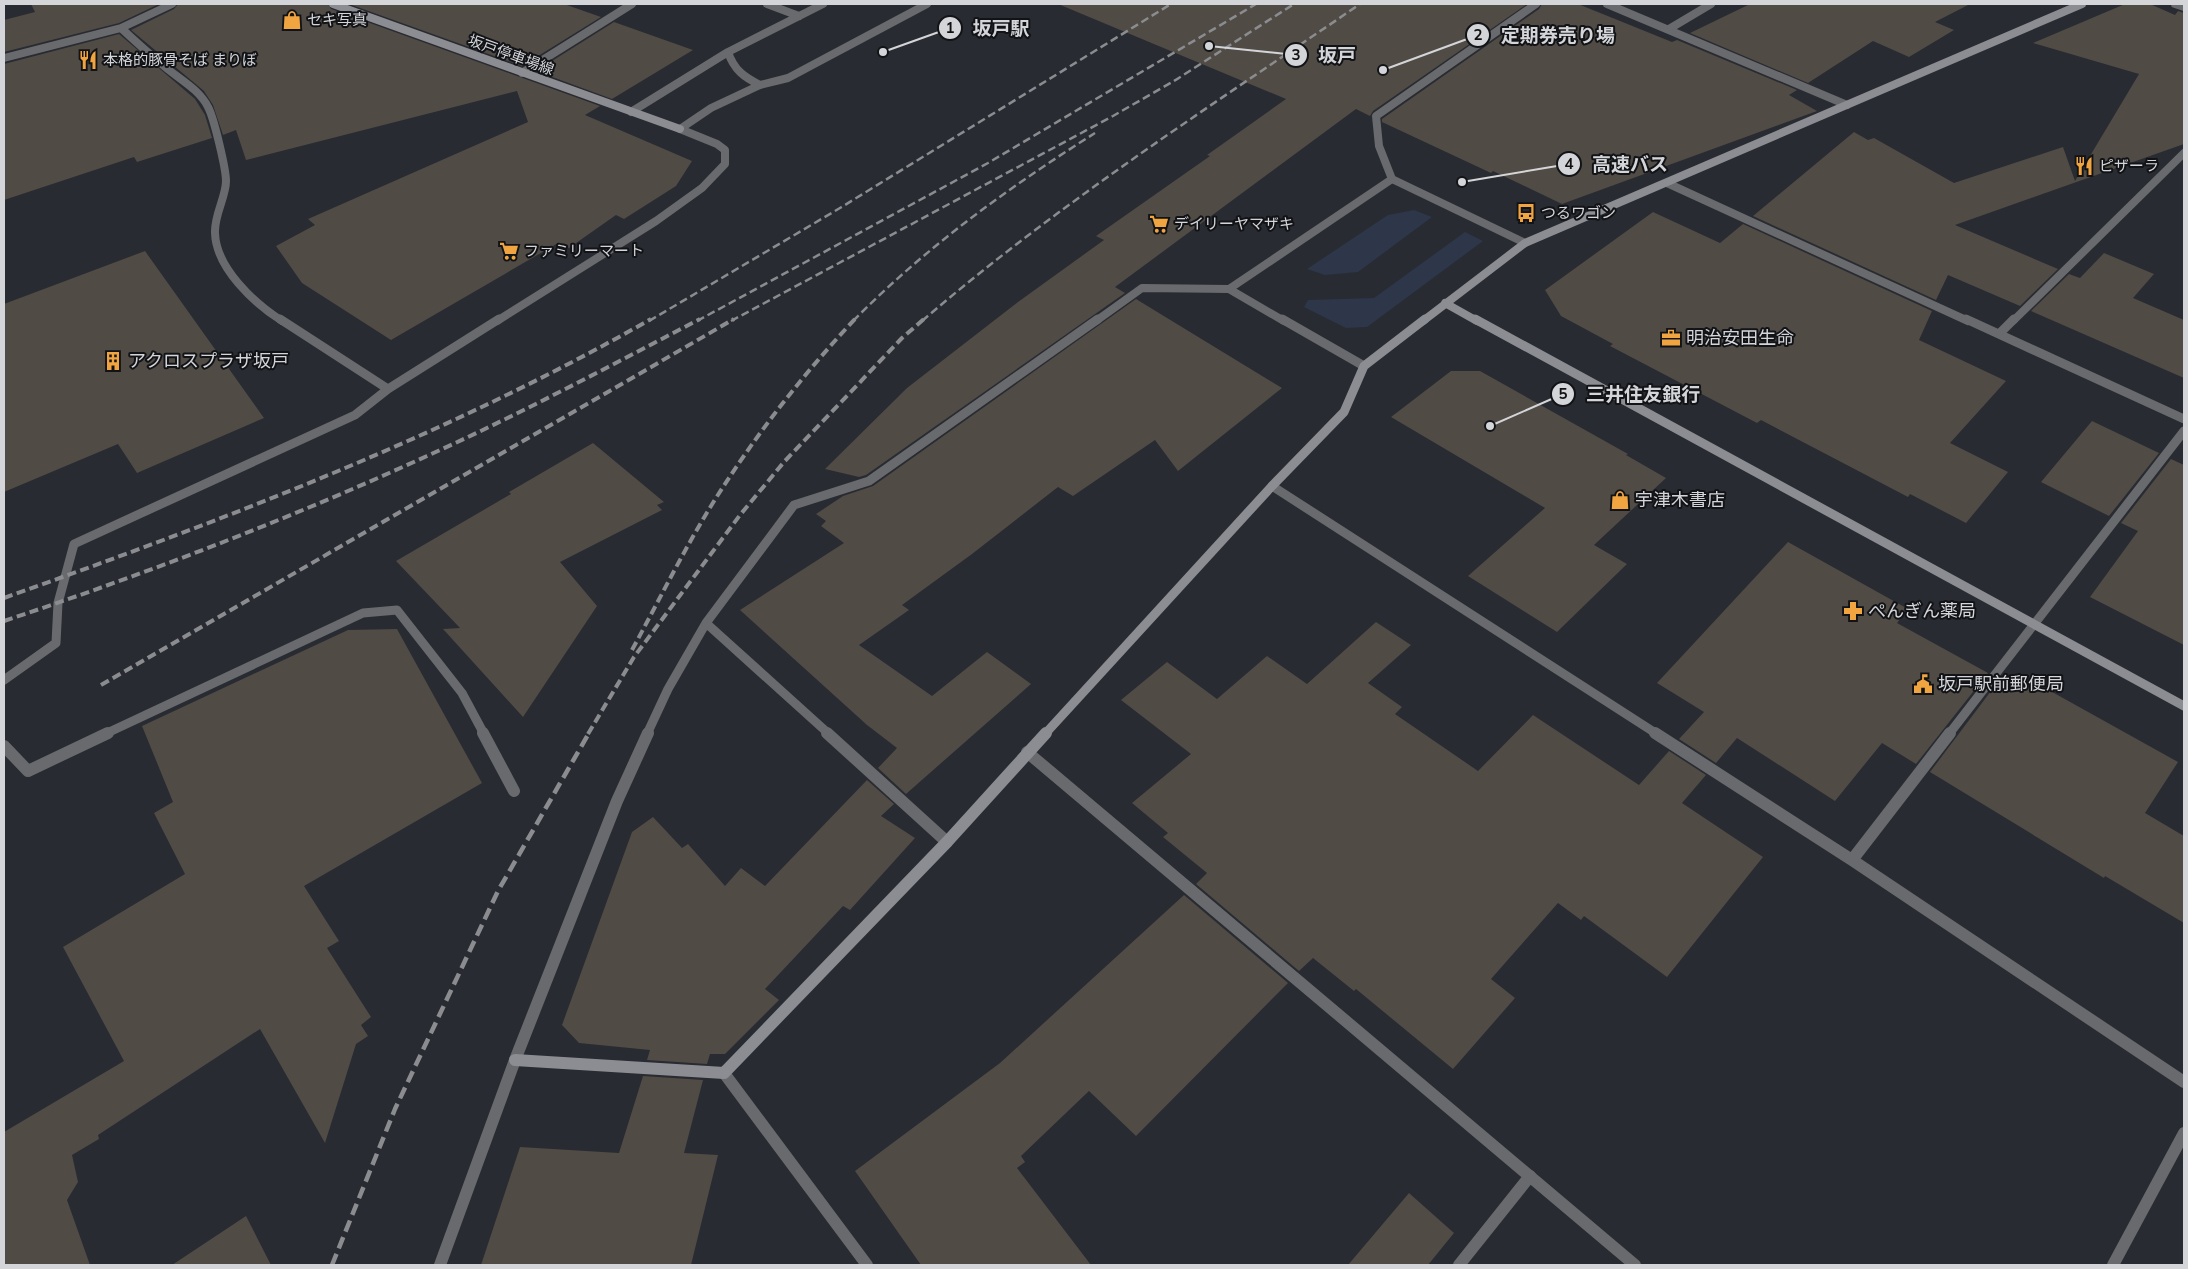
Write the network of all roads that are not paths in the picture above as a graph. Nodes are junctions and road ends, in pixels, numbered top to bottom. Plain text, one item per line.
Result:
1 (172, 4) edge
2 (333, 4) edge
3 (632, 4) edge
4 (767, 4) edge
5 (823, 4) edge
6 (927, 4) edge
7 (1536, 4) edge
8 (1607, 4) edge
9 (1711, 4) edge
10 (2082, 4) edge
11 (2175, 4) edge
12 (2184, 7) edge
13 (799, 16) junction
14 (121, 28) junction
15 (1669, 28) junction
16 (728, 52) junction
17 (4, 58) edge
18 (522, 73) junction
19 (760, 85) junction
20 (1847, 105) junction
21 (631, 112) junction
22 (680, 129) junction
23 (2184, 153) edge
24 (1392, 179) junction
25 (1667, 183) junction
26 (1525, 243) junction
27 (1229, 289) junction
28 (1445, 303) junction
29 (1999, 334) junction
30 (1364, 366) junction
31 (388, 389) junction
32 (2184, 419) edge
33 (2184, 430) edge
34 (1272, 486) junction
35 (706, 623) junction
36 (2035, 625) junction
37 (4, 680) edge
38 (2184, 706) edge
39 (4, 746) edge
40 (1027, 752) junction
41 (514, 791) dead end
42 (947, 842) junction
43 (1852, 860) junction
44 (515, 1060) junction
45 (724, 1073) junction
46 (2184, 1082) edge
47 (2184, 1133) edge
48 (1530, 1176) junction
49 (440, 1265) edge
50 (867, 1265) edge
51 (1459, 1265) edge
52 (1635, 1265) edge
53 (2112, 1265) edge

1 - 14 street
2 - 18 street, 坂戸停車場線
3 - 18 street
4 - 13 street
5 - 13 street
6 - 19 street
7 - 24 street
8 - 15 street
9 - 15 street
10 - 20 street
11 - 12 street
13 - 16 street
14 - 17 street
14 - 31 street
15 - 20 street
16 - 19 street
16 - 21 street
18 - 21 street, 坂戸停車場線
19 - 22 street
20 - 25 street
21 - 22 street, 坂戸停車場線
22 - 31 street
23 - 29 street
24 - 26 street
24 - 27 street
25 - 26 street
25 - 29 street
26 - 28 street
27 - 30 street
27 - 35 street
28 - 30 street
28 - 36 street
29 - 32 street
30 - 34 street
31 - 37 street
33 - 36 street
34 - 40 street
34 - 43 street
35 - 42 street
35 - 44 street
36 - 38 street
36 - 43 street
39 - 41 street
40 - 42 street
40 - 48 street
42 - 45 street
43 - 46 street
44 - 45 street
44 - 49 street
45 - 50 street
47 - 53 street
48 - 51 street
48 - 52 street

